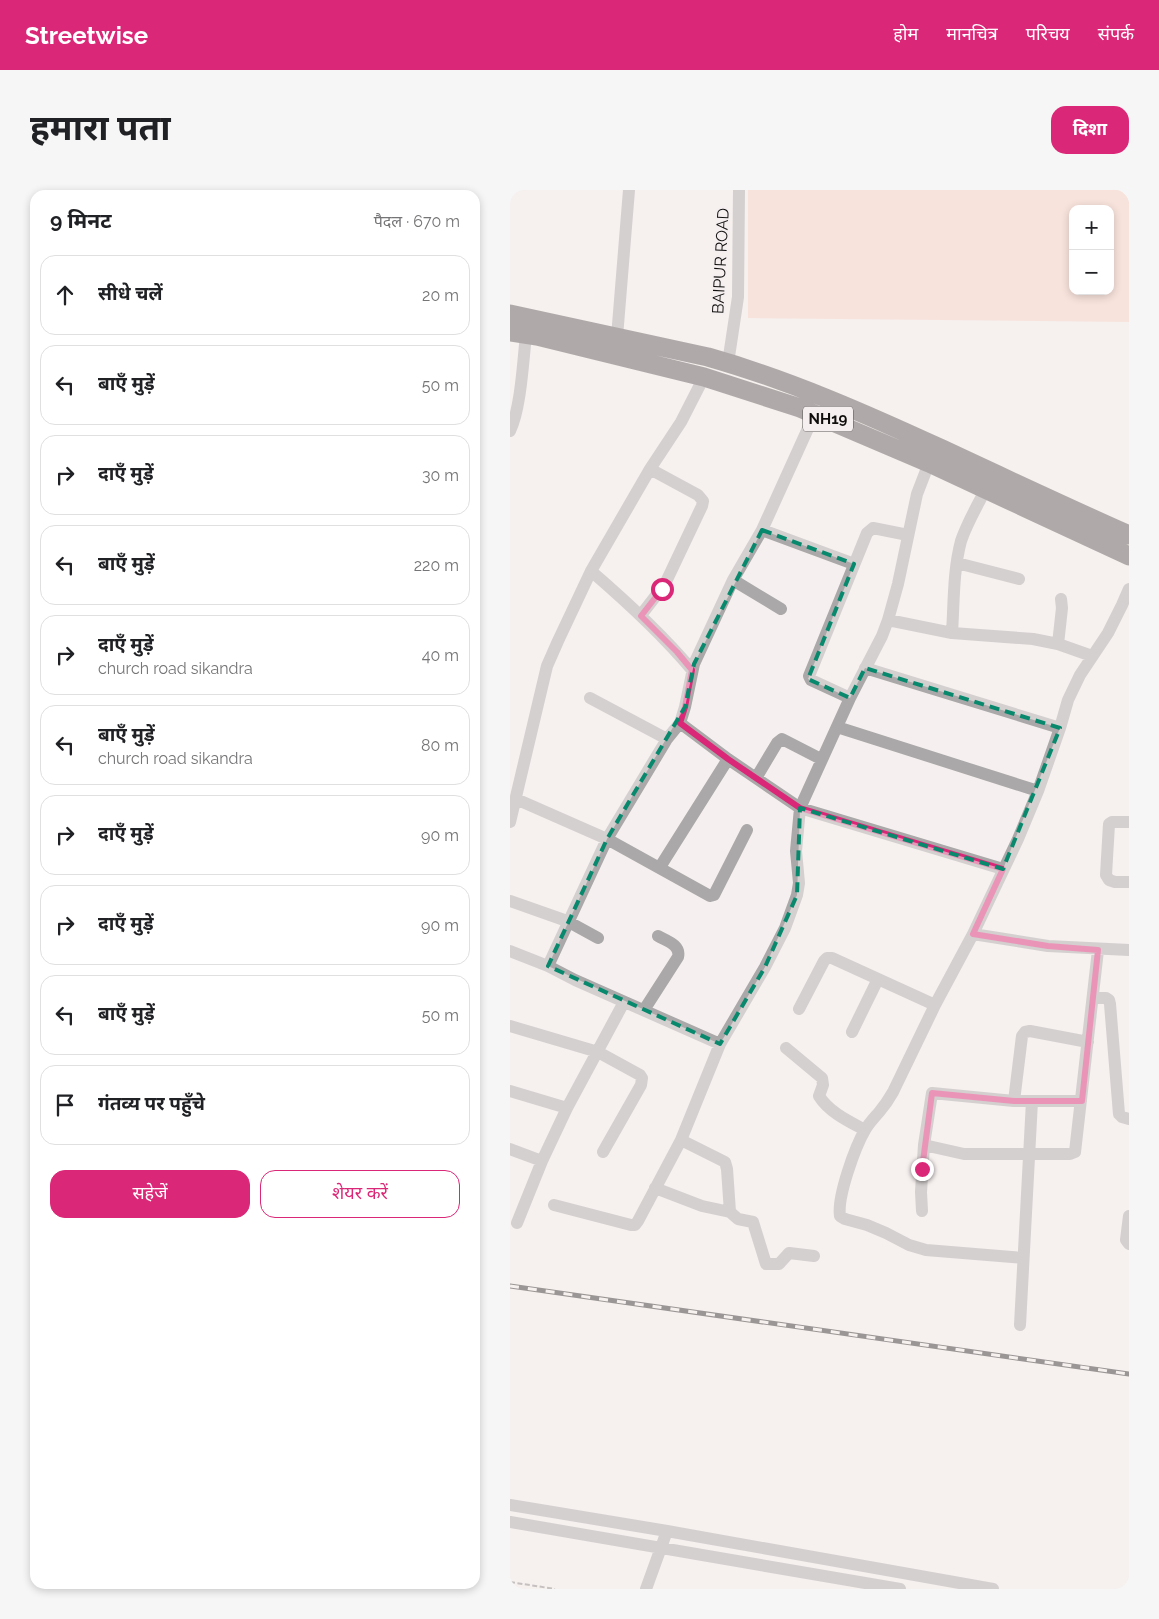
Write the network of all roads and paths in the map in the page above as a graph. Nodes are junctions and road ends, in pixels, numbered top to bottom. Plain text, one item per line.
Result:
1 (629, 190) edge
2 (739, 190) edge
3 (510, 314) edge
4 (518, 333) edge
5 (617, 337) junction
6 (728, 363) junction
7 (704, 377) junction
8 (815, 413) junction
9 (510, 431) edge
10 (929, 463) junction
11 (650, 469) junction
12 (986, 489) junction
13 (762, 530) junction
14 (908, 535) junction
15 (1129, 535) edge
16 (1129, 556) edge
17 (957, 563) junction
18 (854, 564) junction
19 (591, 571) junction
20 (1019, 579) dead end
21 (733, 580) junction
22 (1129, 589) edge
23 (1061, 599) dead end
24 (781, 609) dead end
25 (641, 616) junction
26 (888, 620) junction
27 (952, 633) junction
28 (1058, 644) junction
29 (1092, 656) junction
30 (866, 668) junction
31 (692, 670) junction
32 (590, 698) dead end
33 (850, 698) junction
34 (680, 723) junction
35 (837, 727) junction
36 (1060, 728) junction
37 (667, 740) junction
38 (728, 759) junction
39 (821, 759) junction
40 (756, 778) junction
41 (1038, 791) junction
42 (516, 799) junction
43 (800, 808) junction
44 (510, 822) edge
45 (1129, 822) edge
46 (747, 830) dead end
47 (607, 839) junction
48 (660, 868) junction
49 (1003, 869) junction
50 (1129, 882) edge
51 (510, 901) edge
52 (567, 921) junction
53 (973, 934) junction
54 (658, 936) dead end
55 (598, 938) dead end
56 (1098, 950) junction
57 (1129, 950) edge
58 (510, 951) edge
59 (548, 966) junction
60 (878, 980) junction
61 (1093, 998) junction
62 (624, 1002) junction
63 (935, 1005) junction
64 (800, 1009) dead end
65 (644, 1010) junction
66 (510, 1026) edge
67 (852, 1032) dead end
68 (1088, 1042) junction
69 (720, 1044) junction
70 (786, 1048) dead end
71 (598, 1052) junction
72 (510, 1091) edge
73 (1014, 1101) junction
74 (1032, 1101) junction
75 (1082, 1101) junction
76 (567, 1108) junction
77 (1129, 1119) edge
78 (865, 1130) junction
79 (680, 1140) junction
80 (924, 1145) junction
81 (510, 1149) edge
82 (603, 1152) dead end
83 (1028, 1154) junction
84 (542, 1161) junction
85 (655, 1188) junction
86 (554, 1205) dead end
87 (922, 1211) dead end
88 (730, 1212) junction
89 (1129, 1216) edge
90 (516, 1223) dead end
91 (1129, 1244) edge
92 (814, 1256) dead end
93 (1024, 1258) junction
94 (1020, 1325) dead end
95 (510, 1505) edge
96 (510, 1522) edge
97 (667, 1531) junction
98 (660, 1548) junction
99 (510, 1582) edge
100 (555, 1589) edge
101 (646, 1589) edge
102 (900, 1589) edge
103 (993, 1589) edge

1 - 5 street
2 - 6 street, BAIPUR ROAD
3 - 5 highway, NH19
4 - 7 highway, NH19
4 - 9 street
5 - 6 highway, NH19
6 - 15 highway, NH19
7 - 8 highway, NH19
7 - 11 street
8 - 10 highway, NH19
8 - 13 street
10 - 12 highway, NH19
10 - 14 street
11 - 19 street
11 - 25 street
12 - 16 highway, NH19
12 - 17 street
13 - 18 street
13 - 21 street
14 - 18 street
14 - 26 street
17 - 20 street
17 - 27 street
18 - 33 street
19 - 25 street
19 - 42 street
21 - 24 street
21 - 31 street
22 - 29 street
23 - 28 street
25 - 31 street
26 - 27 street
26 - 30 street
27 - 28 street
28 - 29 street
29 - 36 street
30 - 33 street
30 - 36 street
31 - 34 street
32 - 37 street
33 - 35 street
34 - 37 street
34 - 38 street
35 - 39 street
35 - 41 street
36 - 41 street
37 - 47 street
38 - 40 street
38 - 48 street
39 - 40 street
39 - 43 street
40 - 43 street
41 - 49 street
42 - 44 street
42 - 47 street
43 - 49 street
43 - 69 street
45 - 50 street
46 - 48 street
47 - 48 street
47 - 52 street
49 - 53 street
51 - 52 street
52 - 55 street
52 - 59 street
53 - 56 street
53 - 63 street
54 - 65 street
56 - 57 street
56 - 61 street
58 - 59 street
59 - 62 street
60 - 63 street
60 - 64 street
60 - 67 street
61 - 68 street
61 - 77 street
62 - 65 street
62 - 71 street
63 - 78 street
65 - 69 street
66 - 71 street
68 - 73 street
68 - 75 street
69 - 79 street
70 - 78 street
71 - 76 street
71 - 82 street
72 - 76 street
73 - 74 street
73 - 80 street
74 - 75 street
74 - 83 street
75 - 83 street
76 - 84 street
78 - 93 street
79 - 85 street
79 - 88 street
80 - 83 street
80 - 87 street
81 - 84 street
83 - 93 street
84 - 90 street
85 - 86 street
85 - 88 street
88 - 92 street
89 - 91 street
93 - 94 street
95 - 97 street
96 - 98 street
97 - 98 street
97 - 103 street
98 - 101 street
98 - 102 street
99 - 100 path

